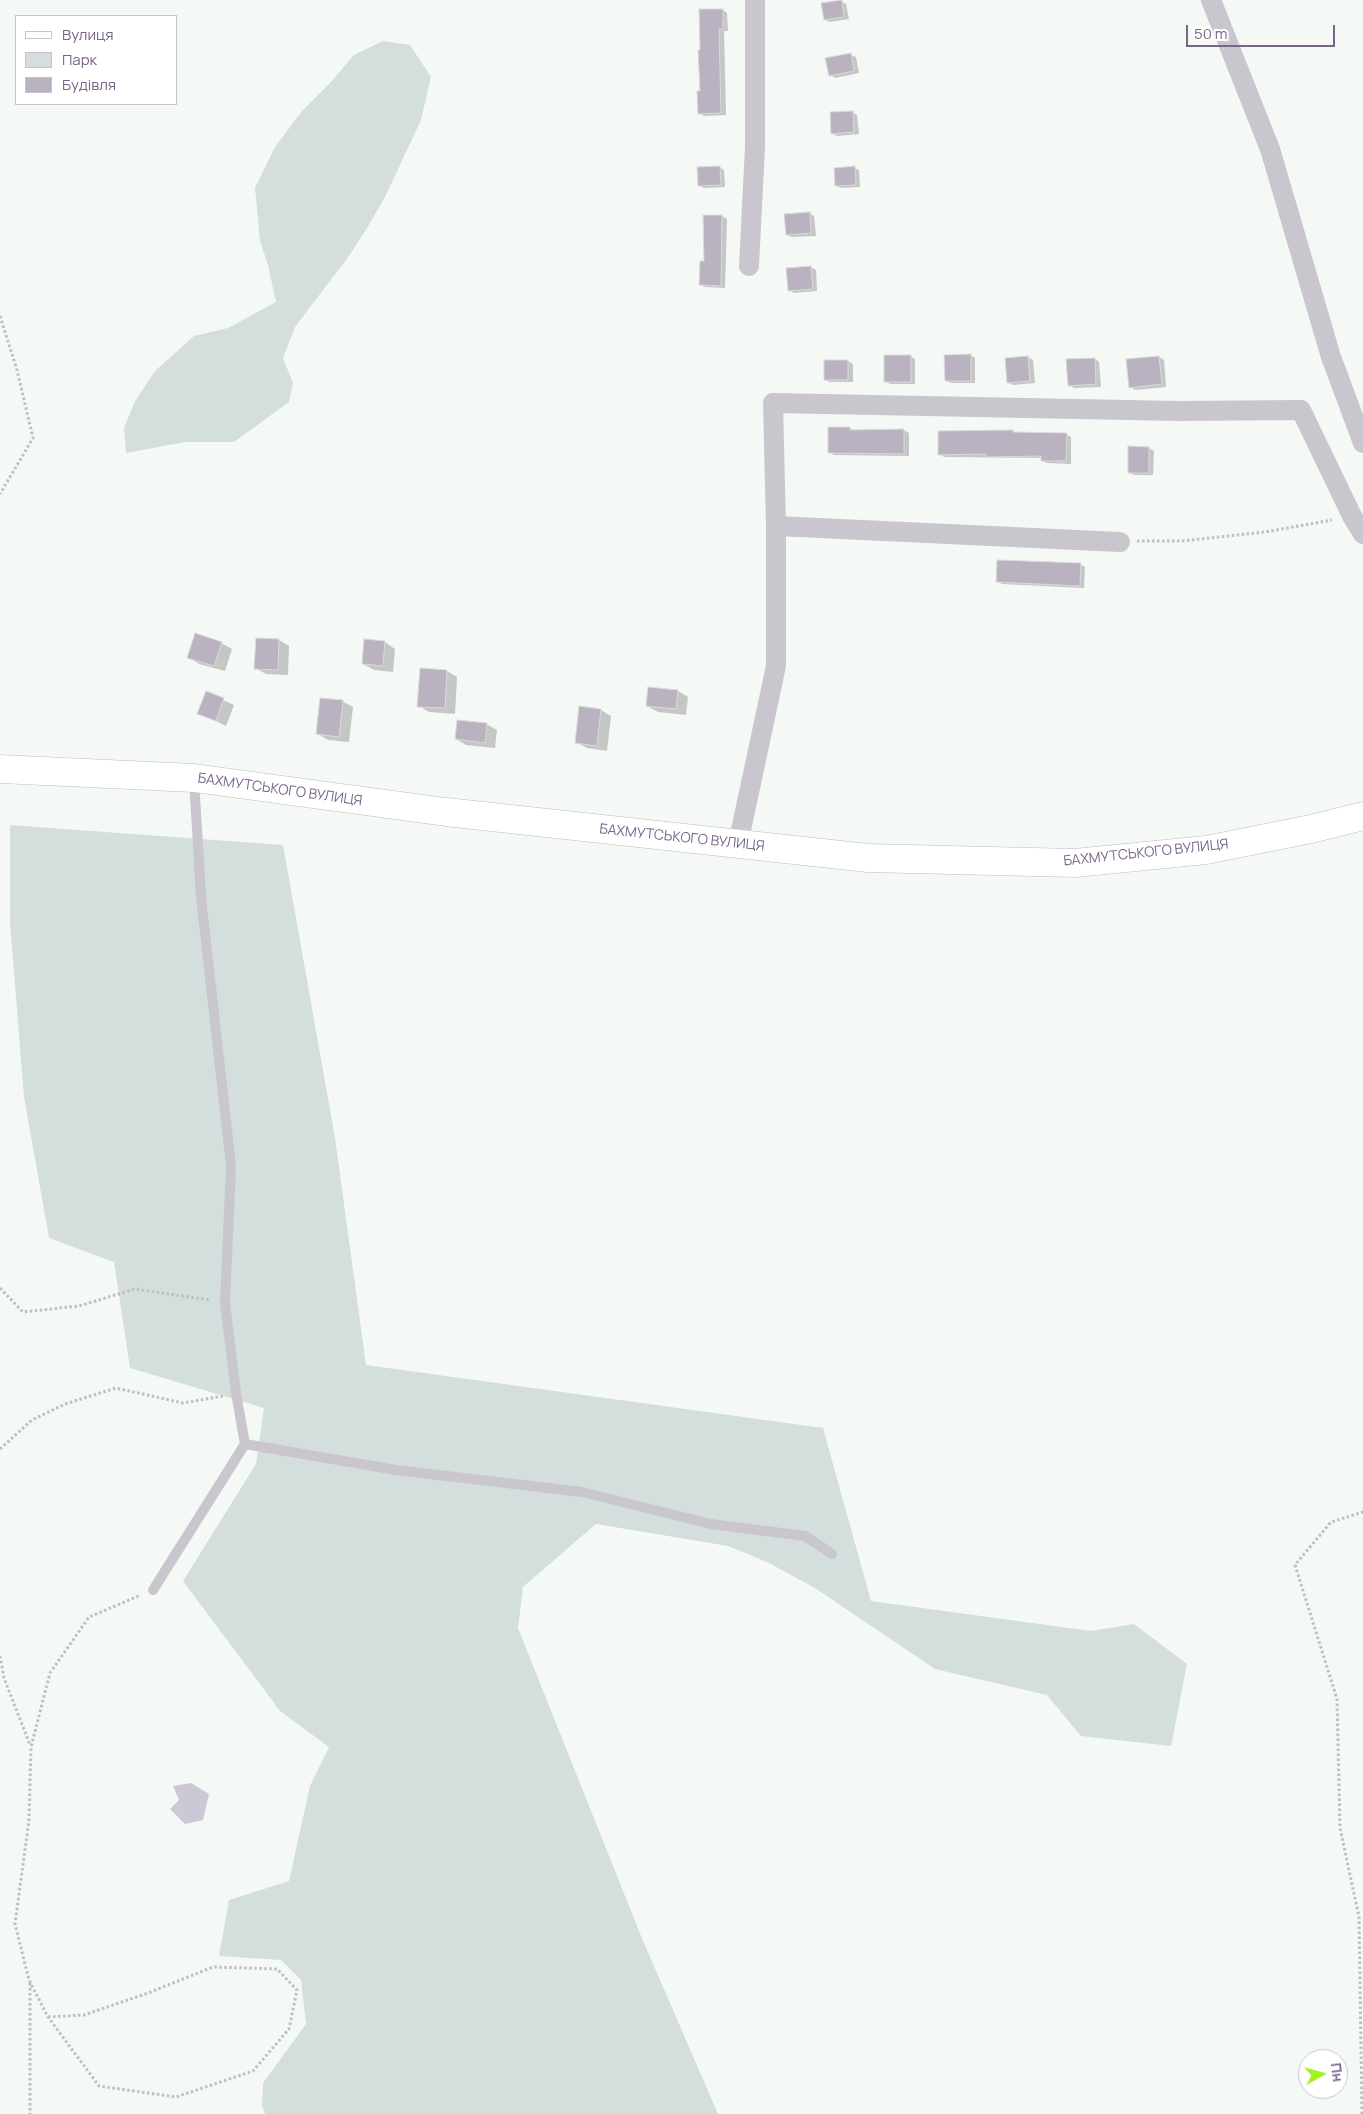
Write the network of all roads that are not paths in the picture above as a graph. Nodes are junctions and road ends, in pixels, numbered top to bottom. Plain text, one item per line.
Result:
1 (755, 0) edge
2 (1211, 0) edge
3 (749, 266) dead end
4 (1363, 443) edge
5 (776, 526) junction
6 (1363, 534) edge
7 (1120, 542) road end
8 (0, 769) edge
9 (194, 778) junction
10 (1363, 816) edge
11 (738, 844) junction
12 (245, 1444) junction
13 (832, 1554) dead end
14 (153, 1590) road end

1 - 3 street
2 - 4 street
5 - 6 street
5 - 7 street
5 - 11 street
8 - 9 main road, БАХМУТСЬКОГО ВУЛИЦЯ
9 - 11 main road, БАХМУТСЬКОГО ВУЛИЦЯ
9 - 12 lane
10 - 11 main road, БАХМУТСЬКОГО ВУЛИЦЯ
12 - 13 lane
12 - 14 lane

